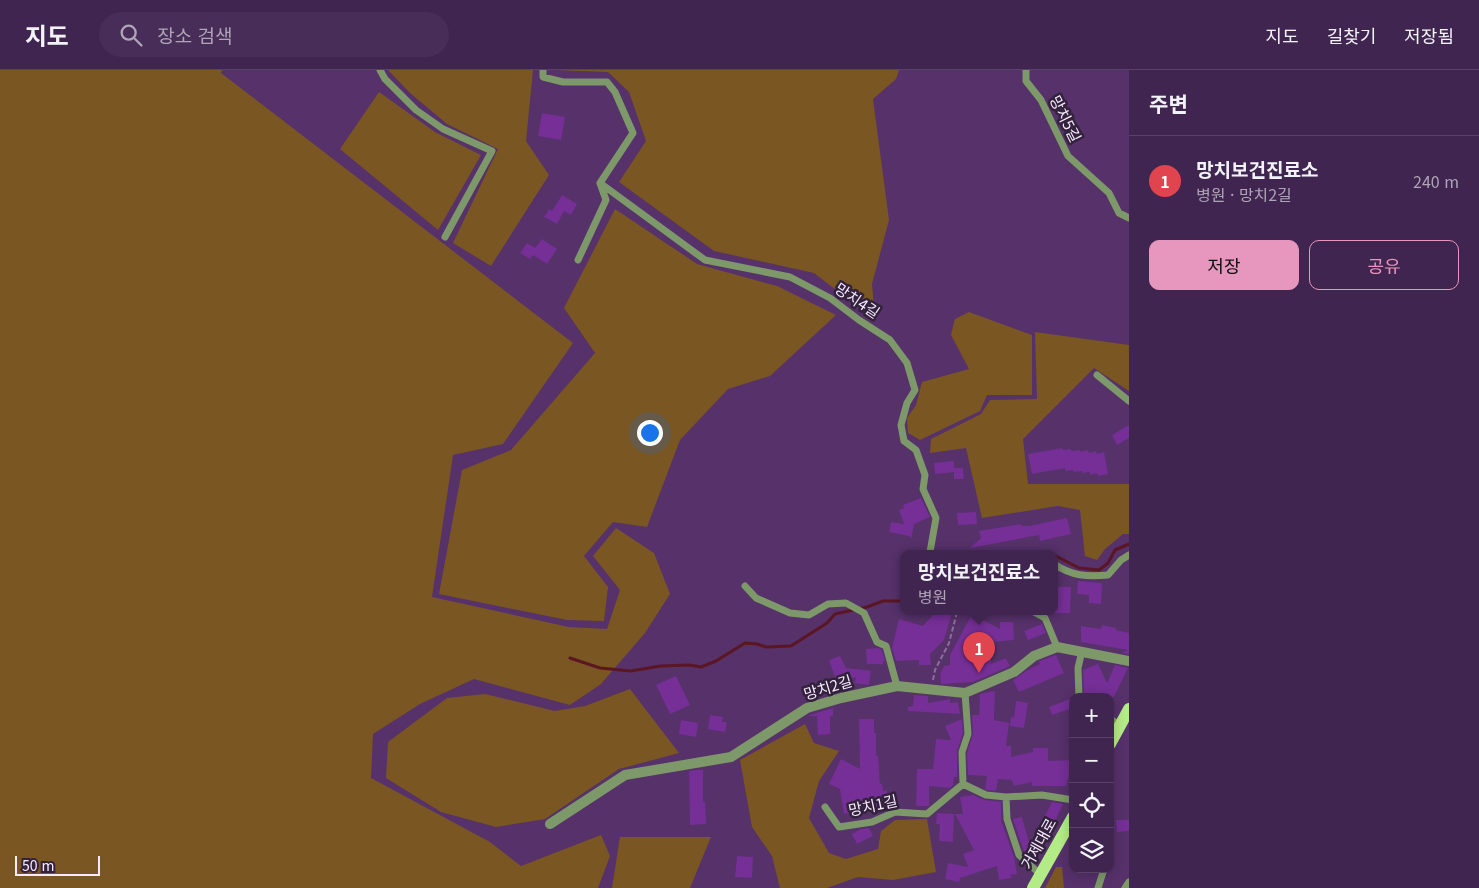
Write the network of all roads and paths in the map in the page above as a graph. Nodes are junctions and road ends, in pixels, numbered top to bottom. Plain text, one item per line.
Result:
1 (380, 70) edge
2 (543, 70) edge
3 (1026, 70) edge
4 (600, 183) junction
5 (1129, 218) edge
6 (446, 237) dead end
7 (578, 260) dead end
8 (1097, 375) dead end
9 (1129, 401) edge
10 (930, 550) edge
11 (1129, 555) edge
12 (1058, 566) edge
13 (746, 586) dead end
14 (956, 615) edge
15 (1040, 615) edge
16 (1057, 647) junction
17 (1082, 651) junction
18 (1129, 661) edge
19 (897, 686) junction
20 (931, 690) junction
21 (965, 693) junction
22 (1079, 693) edge
23 (1129, 709) edge
24 (1115, 722) edge
25 (1111, 738) edge
26 (963, 784) junction
27 (1006, 797) junction
28 (1069, 799) edge
29 (825, 807) dead end
30 (550, 824) dead end
31 (1069, 824) edge
32 (1103, 873) edge
33 (1040, 874) junction
34 (1129, 882) edge
35 (1033, 888) edge
36 (1098, 888) edge
37 (1125, 888) edge

1 - 6 lane
2 - 4 lane
3 - 5 lane, 망치5길
4 - 7 lane
4 - 10 lane, 망치4길
8 - 9 lane
11 - 12 lane
13 - 19 lane
14 - 20 path
15 - 16 lane
16 - 17 street
16 - 21 street, 망치2길
17 - 18 street
17 - 22 lane
19 - 20 street, 망치2길
19 - 30 street, 망치2길
20 - 21 street, 망치2길
21 - 26 lane
23 - 24 main road
24 - 25 main road
26 - 27 lane
26 - 29 lane, 망치1길
27 - 28 lane
27 - 33 lane
31 - 33 main road, 거제대로
32 - 36 lane
33 - 35 main road, 거제대로
34 - 37 lane

